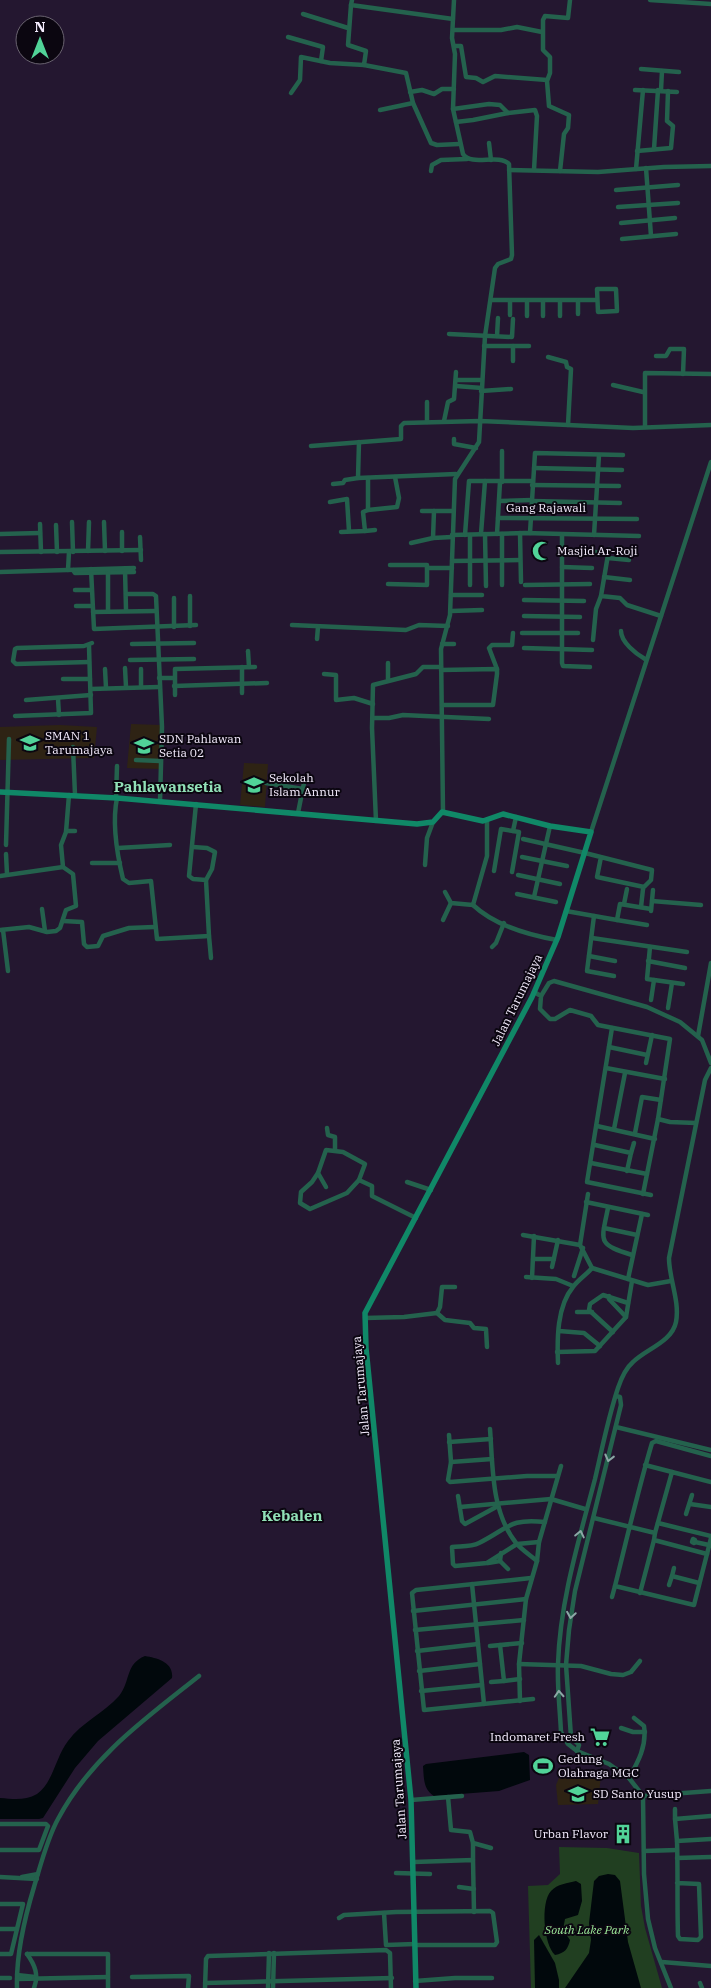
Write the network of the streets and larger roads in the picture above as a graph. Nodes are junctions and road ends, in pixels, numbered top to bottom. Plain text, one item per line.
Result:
1 (454, 0) edge
2 (570, 0) edge
3 (650, 0) edge
4 (351, 3) edge
5 (711, 4) edge
6 (303, 14) dead end
7 (453, 19) junction
8 (348, 28) junction
9 (452, 30) junction
10 (542, 32) junction
11 (288, 37) dead end
12 (454, 46) junction
13 (321, 61) junction
14 (364, 65) junction
15 (641, 69) dead end
16 (662, 71) junction
17 (679, 72) dead end
18 (547, 80) junction
19 (454, 89) junction
20 (635, 90) dead end
21 (643, 90) junction
22 (660, 90) junction
23 (668, 91) junction
24 (410, 92) junction
25 (677, 92) dead end
26 (291, 93) dead end
27 (413, 103) junction
28 (380, 110) dead end
29 (453, 110) junction
30 (508, 113) junction
31 (456, 122) junction
32 (489, 143) dead end
33 (459, 144) junction
34 (654, 149) junction
35 (637, 151) junction
36 (468, 159) junction
37 (491, 160) junction
38 (711, 166) edge
39 (646, 168) junction
40 (636, 169) junction
41 (510, 170) junction
42 (534, 170) junction
43 (431, 171) dead end
44 (560, 171) junction
45 (678, 186) dead end
46 (647, 188) junction
47 (616, 190) dead end
48 (678, 203) dead end
49 (648, 205) junction
50 (618, 207) dead end
51 (675, 218) dead end
52 (649, 220) junction
53 (621, 222) dead end
54 (676, 234) dead end
55 (651, 236) junction
56 (622, 239) dead end
57 (491, 300) junction
58 (578, 300) junction
59 (597, 300) junction
60 (510, 301) junction
61 (527, 301) junction
62 (543, 301) junction
63 (560, 301) junction
64 (578, 314) dead end
65 (527, 316) dead end
66 (543, 316) dead end
67 (560, 316) dead end
68 (498, 318) dead end
69 (449, 334) dead end
70 (485, 336) junction
71 (496, 336) junction
72 (484, 346) junction
73 (513, 346) junction
74 (528, 346) dead end
75 (656, 356) dead end
76 (548, 357) dead end
77 (513, 361) dead end
78 (456, 372) dead end
79 (683, 374) junction
80 (711, 374) edge
81 (456, 380) junction
82 (482, 380) junction
83 (613, 385) dead end
84 (456, 386) junction
85 (482, 389) junction
86 (511, 389) dead end
87 (643, 392) junction
88 (427, 402) dead end
89 (480, 421) junction
90 (427, 422) junction
91 (444, 422) junction
92 (568, 425) junction
93 (711, 425) edge
94 (645, 427) junction
95 (454, 439) dead end
96 (359, 442) junction
97 (311, 446) dead end
98 (476, 448) junction
99 (502, 451) dead end
100 (599, 454) junction
101 (622, 455) dead end
102 (711, 462) edge
103 (534, 468) junction
104 (598, 470) junction
105 (622, 470) dead end
106 (456, 474) junction
107 (395, 477) junction
108 (358, 478) junction
109 (368, 478) junction
110 (485, 481) junction
111 (501, 482) junction
112 (532, 483) junction
113 (332, 484) dead end
114 (596, 486) junction
115 (619, 486) dead end
116 (499, 501) junction
117 (532, 501) junction
118 (330, 502) dead end
119 (595, 502) junction
120 (620, 503) dead end
121 (368, 510) junction
122 (422, 511) dead end
123 (434, 511) junction
124 (453, 511) junction
125 (531, 516) junction
126 (498, 518) junction
127 (594, 518) junction
128 (637, 519) dead end
129 (72, 522) dead end
130 (88, 522) dead end
131 (104, 522) dead end
132 (40, 524) dead end
133 (56, 525) dead end
134 (375, 530) dead end
135 (349, 531) junction
136 (365, 531) junction
137 (122, 532) dead end
138 (341, 532) dead end
139 (520, 533) junction
140 (530, 533) junction
141 (0, 534) edge
142 (40, 534) junction
143 (483, 534) junction
144 (499, 534) junction
145 (468, 535) junction
146 (562, 535) junction
147 (594, 535) junction
148 (452, 536) junction
149 (640, 536) dead end
150 (140, 537) dead end
151 (433, 538) junction
152 (412, 543) dead end
153 (609, 549) dead end
154 (122, 550) junction
155 (141, 550) junction
156 (88, 551) junction
157 (105, 551) junction
158 (562, 551) junction
159 (0, 552) edge
160 (41, 552) junction
161 (58, 552) junction
162 (71, 552) junction
163 (596, 552) dead end
164 (608, 558) junction
165 (141, 560) dead end
166 (502, 560) junction
167 (520, 560) junction
168 (629, 560) dead end
169 (452, 561) junction
170 (470, 561) junction
171 (485, 561) junction
172 (390, 565) dead end
173 (562, 567) junction
174 (427, 568) junction
175 (452, 568) junction
176 (592, 568) dead end
177 (70, 570) junction
178 (125, 570) junction
179 (134, 570) dead end
180 (108, 571) junction
181 (0, 572) edge
182 (91, 572) junction
183 (604, 577) junction
184 (630, 580) dead end
185 (388, 584) dead end
186 (563, 584) junction
187 (590, 584) dead end
188 (470, 585) dead end
189 (502, 585) dead end
190 (486, 586) dead end
191 (75, 590) dead end
192 (92, 590) junction
193 (126, 594) junction
194 (451, 595) junction
195 (482, 595) dead end
196 (190, 596) dead end
197 (601, 596) junction
198 (174, 598) dead end
199 (524, 600) dead end
200 (562, 600) junction
201 (584, 601) dead end
202 (76, 606) dead end
203 (92, 606) junction
204 (126, 610) junction
205 (482, 610) dead end
206 (108, 611) junction
207 (156, 611) junction
208 (450, 611) junction
209 (92, 612) junction
210 (524, 616) dead end
211 (661, 616) junction
212 (562, 617) junction
213 (580, 617) dead end
214 (174, 626) junction
215 (292, 626) dead end
216 (448, 626) junction
217 (158, 627) junction
218 (318, 627) junction
219 (621, 631) dead end
220 (513, 632) dead end
221 (562, 632) junction
222 (522, 633) dead end
223 (578, 633) dead end
224 (317, 639) dead end
225 (592, 640) dead end
226 (158, 643) junction
227 (194, 643) dead end
228 (132, 644) dead end
229 (442, 644) junction
230 (454, 644) dead end
231 (524, 648) dead end
232 (562, 649) junction
233 (592, 650) dead end
234 (248, 651) dead end
235 (158, 659) junction
236 (194, 659) dead end
237 (645, 659) junction
238 (130, 660) dead end
239 (89, 662) junction
240 (388, 663) dead end
241 (242, 667) junction
242 (590, 667) dead end
243 (125, 668) dead end
244 (105, 669) dead end
245 (140, 669) dead end
246 (441, 669) junction
247 (497, 669) junction
248 (324, 674) dead end
249 (159, 678) junction
250 (174, 678) junction
251 (63, 679) dead end
252 (90, 679) junction
253 (388, 679) junction
254 (267, 682) dead end
255 (242, 684) junction
256 (141, 686) junction
257 (174, 686) junction
258 (126, 687) junction
259 (159, 687) junction
260 (91, 688) junction
261 (106, 688) junction
262 (242, 693) dead end
263 (92, 695) junction
264 (175, 695) dead end
265 (58, 699) junction
266 (26, 700) dead end
267 (373, 704) junction
268 (442, 705) junction
269 (58, 715) junction
270 (15, 716) dead end
271 (373, 718) junction
272 (442, 718) junction
273 (489, 719) dead end
274 (9, 739) dead end
275 (73, 746) dead end
276 (136, 760) dead end
277 (160, 761) junction
278 (117, 766) dead end
279 (266, 783) dead end
280 (304, 783) dead end
281 (304, 789) junction
282 (3, 792) edge
283 (72, 795) junction
284 (117, 798) junction
285 (160, 802) junction
286 (196, 804) junction
287 (443, 812) junction
288 (298, 813) junction
289 (516, 817) junction
290 (487, 820) junction
291 (376, 821) junction
292 (433, 822) junction
293 (550, 826) junction
294 (66, 831) junction
295 (74, 831) dead end
296 (513, 831) junction
297 (590, 832) junction
298 (523, 839) dead end
299 (545, 844) junction
300 (6, 845) dead end
301 (170, 845) dead end
302 (192, 847) junction
303 (118, 848) junction
304 (585, 853) junction
305 (6, 854) dead end
306 (522, 857) dead end
307 (601, 857) junction
308 (120, 862) junction
309 (541, 862) junction
310 (92, 863) dead end
311 (425, 865) dead end
312 (567, 866) dead end
313 (63, 867) junction
314 (494, 871) dead end
315 (512, 872) dead end
316 (8, 874) junction
317 (518, 875) dead end
318 (0, 876) edge
319 (538, 879) junction
320 (206, 880) junction
321 (560, 884) dead end
322 (626, 889) dead end
323 (643, 890) dead end
324 (653, 890) dead end
325 (445, 892) dead end
326 (517, 894) dead end
327 (534, 897) junction
328 (652, 901) junction
329 (556, 902) dead end
330 (451, 903) junction
331 (624, 904) junction
332 (701, 905) dead end
333 (473, 906) junction
334 (641, 907) junction
335 (42, 910) dead end
336 (566, 911) junction
337 (594, 916) junction
338 (443, 920) dead end
339 (617, 920) junction
340 (63, 921) junction
341 (504, 923) junction
342 (647, 925) dead end
343 (154, 927) junction
344 (2, 930) edge
345 (45, 931) junction
346 (209, 936) junction
347 (592, 938) junction
348 (557, 940) junction
349 (492, 947) dead end
350 (650, 947) junction
351 (687, 952) dead end
352 (589, 956) junction
353 (211, 958) dead end
354 (616, 961) dead end
355 (648, 961) junction
356 (711, 963) edge
357 (685, 968) dead end
358 (8, 971) dead end
359 (614, 976) dead end
360 (654, 980) junction
361 (672, 983) junction
362 (683, 984) dead end
363 (534, 992) junction
364 (541, 996) junction
365 (651, 1000) dead end
366 (668, 1008) dead end
367 (612, 1028) junction
368 (672, 1032) dead end
369 (652, 1035) junction
370 (698, 1036) junction
371 (670, 1040) junction
372 (609, 1047) junction
373 (647, 1055) junction
374 (646, 1063) dead end
375 (711, 1063) edge
376 (606, 1068) junction
377 (711, 1068) edge
378 (625, 1072) junction
379 (665, 1079) junction
380 (634, 1095) dead end
381 (642, 1097) junction
382 (661, 1100) junction
383 (658, 1119) junction
384 (696, 1122) junction
385 (596, 1126) junction
386 (326, 1128) dead end
387 (614, 1129) junction
388 (635, 1133) junction
389 (655, 1138) junction
390 (634, 1143) dead end
391 (595, 1145) junction
392 (335, 1149) junction
393 (631, 1153) junction
394 (591, 1164) junction
395 (628, 1171) junction
396 (318, 1173) junction
397 (647, 1174) junction
398 (359, 1180) junction
399 (407, 1182) dead end
400 (326, 1187) dead end
401 (431, 1190) junction
402 (588, 1194) dead end
403 (643, 1194) junction
404 (651, 1196) dead end
405 (586, 1202) junction
406 (608, 1208) junction
407 (642, 1214) junction
408 (648, 1215) dead end
409 (416, 1218) junction
410 (604, 1228) junction
411 (522, 1235) dead end
412 (637, 1235) junction
413 (534, 1236) junction
414 (558, 1240) junction
415 (582, 1246) junction
416 (632, 1255) junction
417 (533, 1258) junction
418 (554, 1260) junction
419 (552, 1267) dead end
420 (592, 1268) junction
421 (574, 1276) dead end
422 (526, 1277) dead end
423 (532, 1278) junction
424 (630, 1280) junction
425 (671, 1281) junction
426 (573, 1286) junction
427 (455, 1287) dead end
428 (609, 1296) junction
429 (628, 1303) junction
430 (577, 1312) dead end
431 (592, 1312) junction
432 (437, 1313) junction
433 (626, 1317) junction
434 (368, 1318) junction
435 (560, 1331) junction
436 (613, 1332) junction
437 (600, 1346) junction
438 (487, 1347) dead end
439 (558, 1352) junction
440 (558, 1363) dead end
441 (616, 1396) junction
442 (616, 1427) junction
443 (490, 1429) dead end
444 (449, 1435) dead end
445 (491, 1440) junction
446 (449, 1442) junction
447 (711, 1450) edge
448 (711, 1456) edge
449 (492, 1459) junction
450 (451, 1462) junction
451 (645, 1465) junction
452 (561, 1466) dead end
453 (672, 1472) junction
454 (557, 1476) junction
455 (494, 1479) junction
456 (711, 1482) edge
457 (593, 1485) junction
458 (601, 1488) junction
459 (692, 1495) dead end
460 (458, 1496) dead end
461 (551, 1499) junction
462 (497, 1504) junction
463 (690, 1504) junction
464 (460, 1507) junction
465 (711, 1507) edge
466 (585, 1509) junction
467 (686, 1514) dead end
468 (594, 1518) junction
469 (546, 1522) junction
470 (658, 1523) junction
471 (506, 1526) junction
472 (630, 1527) junction
473 (696, 1532) junction
474 (655, 1533) junction
475 (711, 1537) edge
476 (654, 1540) junction
477 (694, 1541) junction
478 (539, 1542) junction
479 (517, 1544) junction
480 (709, 1545) junction
481 (691, 1551) junction
482 (501, 1553) junction
483 (707, 1554) junction
484 (500, 1561) junction
485 (537, 1561) junction
486 (486, 1563) junction
487 (674, 1568) dead end
488 (508, 1569) dead end
489 (672, 1576) junction
490 (531, 1578) junction
491 (699, 1583) junction
492 (472, 1584) junction
493 (670, 1585) dead end
494 (615, 1586) junction
495 (567, 1590) junction
496 (575, 1591) junction
497 (640, 1593) junction
498 (612, 1597) dead end
499 (526, 1599) junction
500 (475, 1604) junction
501 (413, 1611) junction
502 (524, 1620) junction
503 (476, 1625) junction
504 (415, 1630) junction
505 (522, 1643) junction
506 (478, 1644) junction
507 (500, 1645) junction
508 (490, 1646) dead end
509 (417, 1651) junction
510 (640, 1661) dead end
511 (480, 1664) junction
512 (519, 1664) junction
513 (558, 1665) junction
514 (566, 1665) junction
515 (419, 1670) junction
516 (199, 1676) dead end
517 (520, 1679) junction
518 (504, 1681) junction
519 (491, 1682) dead end
520 (482, 1685) junction
521 (421, 1691) junction
522 (533, 1699) dead end
523 (520, 1701) junction
524 (484, 1704) junction
525 (634, 1718) dead end
526 (622, 1728) dead end
527 (645, 1732) junction
528 (577, 1751) junction
529 (629, 1778) junction
530 (711, 1791) edge
531 (462, 1796) dead end
532 (643, 1796) junction
533 (448, 1797) junction
534 (414, 1800) junction
535 (675, 1809) dead end
536 (711, 1816) edge
537 (675, 1819) junction
538 (0, 1824) edge
539 (711, 1839) edge
540 (677, 1841) junction
541 (473, 1844) junction
542 (491, 1848) dead end
543 (0, 1850) edge
544 (677, 1850) junction
545 (644, 1851) junction
546 (711, 1857) edge
547 (677, 1858) junction
548 (473, 1860) junction
549 (415, 1861) junction
550 (396, 1873) dead end
551 (416, 1873) junction
552 (430, 1874) dead end
553 (37, 1876) junction
554 (0, 1877) edge
555 (677, 1883) junction
556 (459, 1888) dead end
557 (474, 1889) junction
558 (0, 1904) edge
559 (416, 1912) junction
560 (474, 1912) junction
561 (384, 1913) junction
562 (339, 1918) dead end
563 (0, 1929) edge
564 (17, 1929) junction
565 (416, 1945) junction
566 (272, 1953) junction
567 (0, 1954) edge
568 (662, 1962) junction
569 (711, 1966) edge
570 (17, 1977) junction
571 (36, 1977) junction
572 (108, 1977) junction
573 (132, 1977) dead end
574 (0, 1978) edge
575 (10, 1978) dead end
576 (392, 1978) junction
577 (492, 1978) dead end
578 (416, 1980) junction
579 (271, 1981) junction
580 (700, 1982) dead end
581 (205, 1985) edge
582 (17, 1988) edge
583 (34, 1988) edge
584 (108, 1988) edge
585 (188, 1988) edge
586 (268, 1988) edge
587 (273, 1988) edge
588 (391, 1988) edge
589 (416, 1988) edge
590 (671, 1988) edge
591 (702, 1988) edge

1 - 7 street
2 - 10 street
3 - 5 street
4 - 7 street
4 - 8 street
6 - 8 street
7 - 9 street
8 - 14 street
9 - 10 street
9 - 12 street
10 - 18 street
11 - 13 street
12 - 18 street
12 - 19 street
13 - 14 street
13 - 26 street
14 - 24 street
15 - 16 street
16 - 17 street
16 - 22 street
18 - 44 street
19 - 24 street
19 - 29 street
20 - 21 street
21 - 22 street
21 - 35 street
22 - 23 street
22 - 34 street
23 - 25 street
23 - 34 street
24 - 27 street
27 - 28 street
27 - 33 street
29 - 30 street
29 - 31 street
30 - 31 street
30 - 42 street
31 - 33 street
32 - 37 street
33 - 36 street
34 - 35 street
35 - 40 street
36 - 37 street
36 - 43 street
37 - 41 street
38 - 39 street
39 - 40 street
39 - 46 street
40 - 44 street
41 - 42 street
41 - 57 street
42 - 44 street
45 - 46 street
46 - 47 street
46 - 49 street
48 - 49 street
49 - 50 street
49 - 52 street
51 - 52 street
52 - 53 street
52 - 55 street
54 - 55 street
55 - 56 street
57 - 60 street
57 - 70 street
58 - 59 street
58 - 63 street
58 - 64 street
59 - 59 street
60 - 61 street
60 - 71 street
61 - 62 street
61 - 65 street
62 - 63 street
62 - 66 street
63 - 67 street
68 - 71 street
69 - 70 street
70 - 71 street
70 - 72 street
72 - 73 street
72 - 82 street
73 - 74 street
73 - 77 street
75 - 79 street
76 - 92 street
78 - 81 street
79 - 80 street
79 - 87 street
81 - 82 street
81 - 84 street
82 - 85 street
83 - 87 street
84 - 85 street
84 - 91 street
85 - 86 street
85 - 89 street
87 - 94 street
88 - 90 street
89 - 91 street
89 - 92 street
89 - 98 street
90 - 91 street
90 - 96 street
92 - 94 street
93 - 94 street
95 - 98 street
96 - 97 street
96 - 108 street
98 - 106 street
99 - 111 street
100 - 101 street
100 - 103 street
100 - 104 street
102 - 211 street
103 - 104 street
103 - 112 street
104 - 105 street
104 - 114 street
106 - 107 street
106 - 124 street
107 - 109 street
107 - 121 street
108 - 109 street
108 - 113 street
109 - 121 street
110 - 111 street
110 - 143 street
110 - 145 street
111 - 112 street
111 - 116 street
112 - 114 street
112 - 117 street
114 - 115 street
114 - 119 street
116 - 117 street
116 - 126 street
117 - 119 street
117 - 125 street
118 - 135 street
119 - 120 street
119 - 127 street
121 - 136 street
122 - 123 street
123 - 124 street
123 - 151 street
124 - 148 street
125 - 126 street, Gang Rajawali
125 - 127 street, Gang Rajawali
125 - 140 street
126 - 144 street
127 - 128 street, Gang Rajawali
127 - 147 street
129 - 162 street
130 - 156 street
131 - 157 street
132 - 142 street
133 - 161 street
134 - 136 street
135 - 136 street
135 - 138 street
137 - 154 street
139 - 140 street
139 - 144 street
139 - 167 street
140 - 146 street
141 - 142 street
142 - 160 street
143 - 144 street
143 - 145 street
143 - 171 street
144 - 166 street
145 - 148 street
145 - 170 street
146 - 147 street
146 - 158 street
147 - 149 street
148 - 151 street
148 - 169 street
150 - 155 street
151 - 152 street
153 - 164 street
154 - 155 street
154 - 157 street
155 - 165 street
156 - 157 street
156 - 162 street
158 - 163 street
158 - 173 street
159 - 160 street
160 - 161 street
161 - 162 street
162 - 177 street
164 - 168 street
164 - 183 street
166 - 167 street
166 - 171 street
166 - 189 street
167 - 186 street
169 - 170 street
169 - 175 street
170 - 171 street
170 - 188 street
171 - 190 street
172 - 174 street
173 - 176 street
173 - 186 street
174 - 175 street
174 - 185 street
175 - 194 street
177 - 181 street
177 - 182 street
178 - 179 street
178 - 180 street
178 - 193 street
180 - 182 street
180 - 206 street
182 - 192 street
183 - 184 street
183 - 197 street
186 - 187 street
186 - 200 street
191 - 192 street
192 - 203 street
193 - 204 street
193 - 207 street
194 - 195 street
194 - 208 street
196 - 214 street
197 - 211 street
197 - 225 street
198 - 214 street
199 - 200 street
200 - 201 street
200 - 212 street
202 - 203 street
203 - 209 street
204 - 206 street
204 - 207 street
205 - 208 street
206 - 209 street
207 - 217 street
208 - 216 street
209 - 217 street
210 - 212 street
211 - 237 street
212 - 213 street
212 - 221 street
214 - 217 street
215 - 218 street
216 - 218 street
216 - 229 street
217 - 226 street
218 - 224 street
219 - 237 street
220 - 247 street
221 - 222 street
221 - 223 street
221 - 232 street
226 - 227 street
226 - 228 street
226 - 235 street
229 - 230 street
229 - 246 street
231 - 232 street
232 - 233 street
232 - 242 street
234 - 241 street
235 - 236 street
235 - 238 street
235 - 249 street
237 - 297 street
239 - 239 street
239 - 252 street
240 - 253 street
241 - 250 street
241 - 255 street
243 - 258 street
244 - 261 street
245 - 256 street
246 - 247 street
246 - 253 street
246 - 268 street
247 - 268 street
248 - 267 street
249 - 250 street
249 - 259 street
250 - 257 street
251 - 252 street
252 - 260 street
253 - 267 street
254 - 255 street
255 - 257 street
255 - 262 street
256 - 258 street
256 - 259 street
257 - 264 street
258 - 261 street
259 - 277 street
260 - 261 street
260 - 263 street
263 - 265 street
263 - 269 street
265 - 266 street
265 - 269 street
267 - 271 street
268 - 272 street
269 - 270 street
271 - 272 street
271 - 291 street
272 - 273 street
272 - 287 street
274 - 282 street
275 - 283 street
276 - 277 street
277 - 285 street
278 - 284 street
279 - 281 street
280 - 281 street
281 - 288 street
282 - 283 street
282 - 300 street
283 - 284 street
283 - 294 street
284 - 285 street
284 - 303 street
285 - 286 street
286 - 288 street
286 - 302 street
287 - 290 street
287 - 292 street
288 - 291 street
289 - 290 street
289 - 293 street
289 - 296 street
290 - 333 street
291 - 292 street
292 - 311 street
293 - 297 street
293 - 299 street
294 - 295 street
294 - 313 street
296 - 314 street
296 - 315 street
297 - 304 street, Jalan Tarumajaya
298 - 299 street
299 - 304 street
299 - 309 street
301 - 303 street
302 - 320 street
302 - 320 street
303 - 308 street
304 - 307 street
304 - 336 street, Jalan Tarumajaya
305 - 316 street
306 - 309 street
307 - 307 street
308 - 310 street
308 - 343 street
309 - 312 street
309 - 319 street
313 - 316 street
313 - 340 street
316 - 318 street
317 - 319 street
319 - 321 street
319 - 327 street
320 - 346 street
322 - 331 street
323 - 334 street
324 - 328 street
325 - 330 street
326 - 327 street
327 - 329 street
328 - 332 street
328 - 334 street
330 - 333 street
330 - 338 street
331 - 334 street
331 - 339 street
333 - 341 street
335 - 345 street
336 - 337 street
336 - 348 street, Jalan Tarumajaya
337 - 339 street
337 - 347 street
339 - 342 street
340 - 343 street
340 - 345 street
341 - 348 street
341 - 349 street
343 - 346 street
344 - 345 street
344 - 358 street
346 - 353 street
347 - 350 street
347 - 352 street
348 - 363 street, Jalan Tarumajaya
350 - 351 street
350 - 355 street
352 - 354 street
352 - 359 street
355 - 357 street
355 - 360 street
356 - 370 street
360 - 361 street
360 - 365 street
361 - 362 street
361 - 366 street
363 - 364 street
363 - 401 street, Jalan Tarumajaya
364 - 367 street
364 - 370 street
367 - 369 street
367 - 372 street
368 - 371 street
369 - 371 street
369 - 373 street
370 - 375 street
371 - 379 street
372 - 373 street
372 - 376 street
373 - 374 street
376 - 378 street
376 - 385 street
377 - 384 street
378 - 379 street
378 - 387 street
379 - 382 street
380 - 381 street
381 - 382 street
381 - 388 street
382 - 383 street
383 - 384 street
383 - 389 street
384 - 425 street
385 - 387 street
385 - 391 street
386 - 392 street
387 - 388 street
388 - 389 street
389 - 397 street
390 - 393 street
391 - 393 street
391 - 394 street
392 - 396 street
392 - 398 street
393 - 395 street
394 - 395 street
394 - 403 street
395 - 397 street
396 - 398 street
396 - 400 street
397 - 403 street
398 - 409 street
399 - 401 street
401 - 409 street, Jalan Tarumajaya
402 - 405 street
403 - 404 street
405 - 406 street
405 - 415 street
406 - 407 street
406 - 410 street
407 - 408 street
407 - 412 street
409 - 434 street, Jalan Tarumajaya
410 - 412 street
410 - 416 street
411 - 413 street
412 - 416 street
413 - 414 street
413 - 417 street
414 - 415 street
414 - 418 street
415 - 420 street
415 - 421 street
416 - 424 street
417 - 418 street
417 - 423 street
418 - 419 street
420 - 424 street
420 - 426 street
422 - 423 street
423 - 426 street
424 - 425 street
424 - 429 street
425 - 441 street
426 - 435 street
427 - 432 street
428 - 429 street
428 - 431 street
428 - 433 street
429 - 433 street
430 - 431 street
431 - 436 street
432 - 434 street
432 - 438 street
433 - 436 street
434 - 534 street, Jalan Tarumajaya
435 - 437 street
435 - 439 street
436 - 437 street
437 - 439 street
439 - 440 street
441 - 442 street
441 - 457 street
442 - 447 street
442 -> 458 street
443 - 445 street
444 - 446 street
445 - 446 street
445 - 449 street
446 - 450 street
448 - 451 street
449 - 450 street
449 - 455 street
450 - 455 street
451 - 453 street
451 - 472 street
452 - 454 street
453 - 456 street
453 - 470 street
454 - 455 street
454 - 461 street
455 - 462 street
457 - 458 street
457 - 466 street
458 - 468 street
459 - 463 street
460 - 464 street
461 - 462 street
461 - 466 street
461 - 469 street
462 - 464 street
462 - 464 street
462 - 471 street
463 - 465 street
463 - 467 street
495 -> 466 street
468 - 472 street
468 - 496 street
469 - 471 street
469 - 478 street
470 - 473 street
470 - 474 street
471 - 479 street
471 - 486 street
472 - 474 street
472 - 494 street
473 - 475 street
473 - 477 street
474 - 476 street
475 - 480 street
476 - 481 street
476 - 497 street
477 - 480 street
477 - 481 street
478 - 479 street
478 - 485 street
479 - 482 street
479 - 485 street
480 - 483 street
481 - 483 street
482 - 484 street
482 - 486 street
483 - 491 street
484 - 486 street
484 - 488 street
485 - 490 street
487 - 489 street
489 - 491 street
489 - 493 street
490 - 492 street
490 - 499 street
491 - 497 street
492 - 500 street
492 - 501 street
494 - 497 street
494 - 498 street
495 - 496 street
495 - 513 street
496 -> 514 street
499 - 500 street
499 - 502 street
500 - 501 street
500 - 503 street
501 - 504 street
502 - 503 street
502 - 505 street
503 - 504 street
503 - 506 street
504 - 509 street
505 - 507 street
505 - 512 street
506 - 509 street
506 - 511 street
507 - 508 street
507 - 518 street
509 - 515 street
510 - 514 street
511 - 515 street
511 - 520 street
512 - 513 street
512 - 517 street
513 - 514 street
528 -> 513 street
514 - 528 street
515 - 521 street
516 - 553 street
517 - 518 street
517 - 523 street
518 - 519 street
520 - 521 street
520 - 524 street
521 - 524 street
522 - 523 street
523 - 524 street
525 - 527 street
526 - 527 street
527 - 529 street
528 - 529 street
529 - 532 street
530 - 532 street
531 - 533 street
532 - 545 street
533 - 534 street
533 - 541 street
534 - 549 street, Jalan Tarumajaya
535 - 537 street
536 - 537 street
537 - 540 street
538 - 543 street
539 - 540 street
540 - 544 street
541 - 542 street
541 - 548 street
544 - 545 street
544 - 547 street
545 - 568 street
546 - 547 street
547 - 555 street
548 - 549 street
548 - 557 street
549 - 551 street, Jalan Tarumajaya
550 - 551 street
551 - 552 street
551 - 559 street, Jalan Tarumajaya
553 - 554 street
553 - 570 street
555 - 555 street
556 - 557 street
557 - 560 street
558 - 564 street
559 - 560 street
559 - 561 street
559 - 565 street, Jalan Tarumajaya
560 - 565 street
561 - 562 street
561 - 565 street
563 - 564 street
564 - 567 street
565 - 578 street, Jalan Tarumajaya
566 - 576 street
566 - 579 street
566 - 581 street
568 - 569 street
568 - 590 street
570 - 571 street
570 - 582 street
571 - 572 street
571 - 572 street
571 - 583 street
572 - 584 street
573 - 585 street
574 - 575 street
576 - 579 street
576 - 588 street
577 - 578 street
578 - 589 street, Jalan Tarumajaya
579 - 581 street
579 - 586 street
579 - 587 street
580 - 591 street

